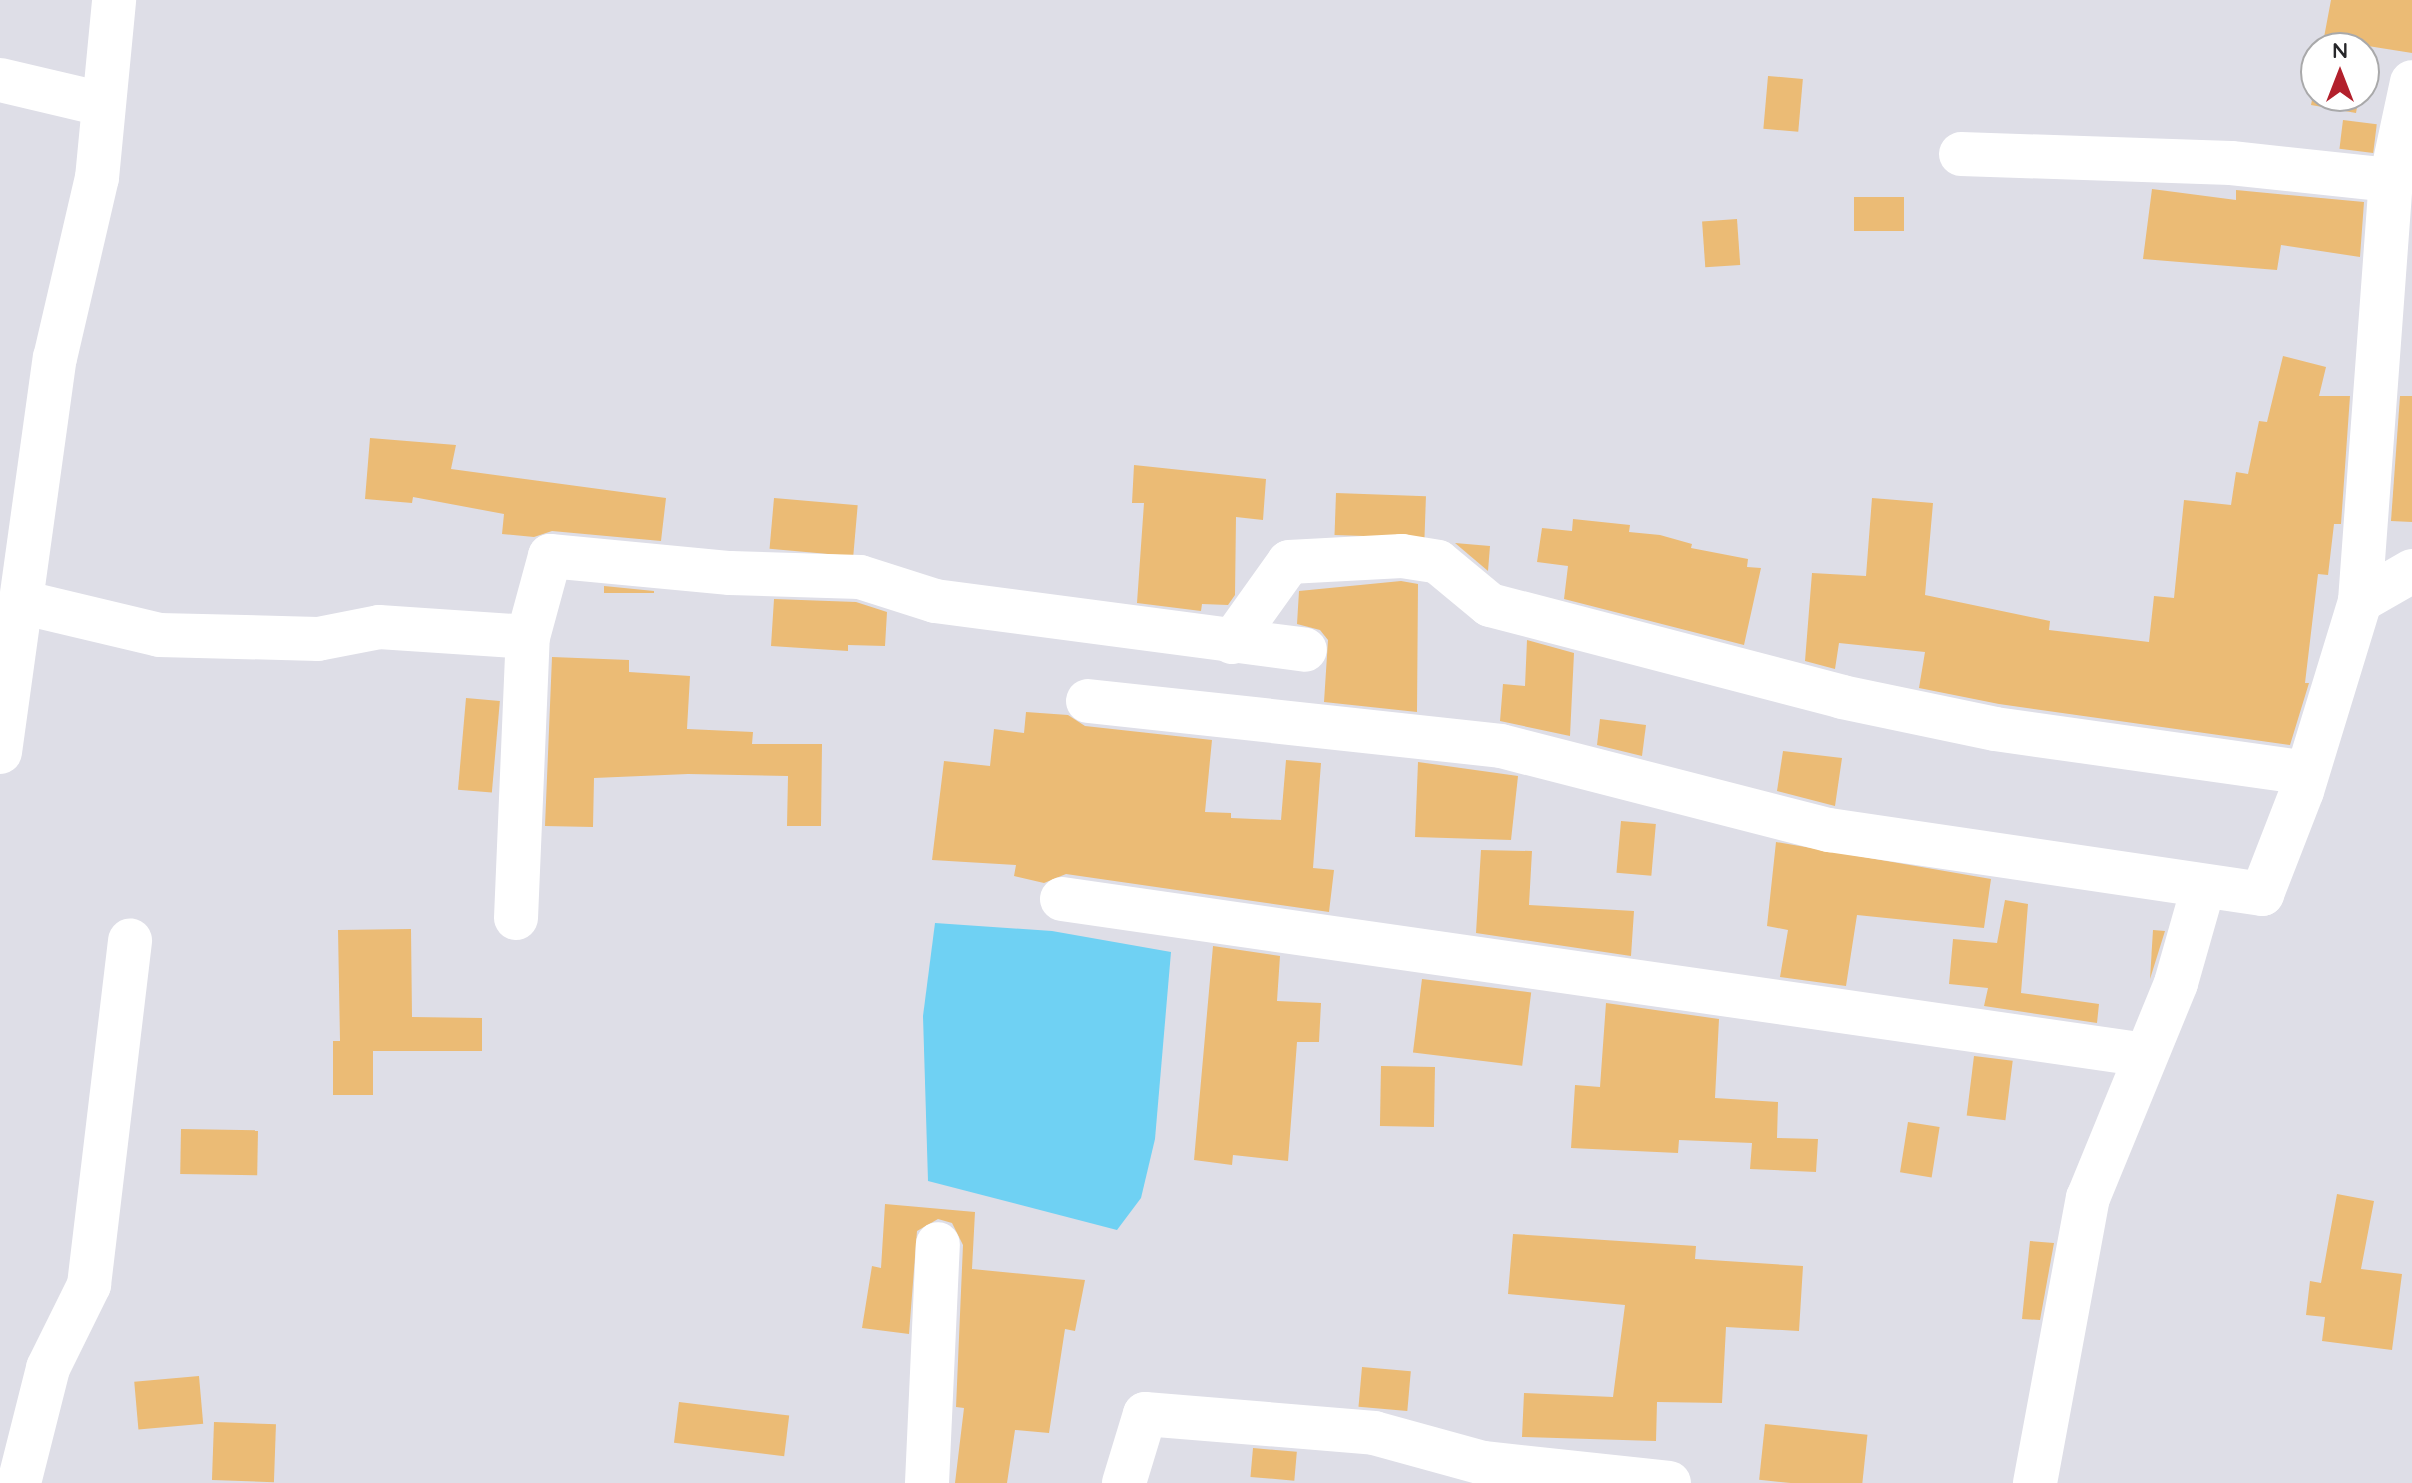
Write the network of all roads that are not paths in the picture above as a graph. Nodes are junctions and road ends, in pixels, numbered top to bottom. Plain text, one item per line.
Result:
1 (114, 0) edge
2 (0, 80) edge
3 (2412, 82) edge
4 (102, 104) junction
5 (1961, 154) dead end
6 (2391, 180) junction
7 (2412, 571) edge
8 (2360, 601) junction
9 (21, 602) junction
10 (528, 637) junction
11 (1232, 642) junction
12 (1305, 650) dead end
13 (1088, 701) dead end
14 (0, 752) edge
15 (2307, 773) junction
16 (2203, 888) junction
17 (1062, 899) dead end
18 (516, 918) dead end
19 (130, 940) dead end
20 (2146, 1055) junction
21 (938, 1244) dead end
22 (19, 1483) edge
23 (927, 1483) edge
24 (1124, 1483) edge
25 (1669, 1483) edge
26 (2035, 1483) edge

1 - 4 street
2 - 4 street
3 - 6 street
4 - 9 street
5 - 6 street
6 - 8 street
7 - 8 street
8 - 15 street
9 - 10 street
9 - 14 street
10 - 11 street
10 - 18 street
11 - 12 street
11 - 15 street
13 - 16 street
15 - 16 street
16 - 20 street
17 - 20 street
19 - 22 street
20 - 26 street
21 - 23 street
24 - 25 street

